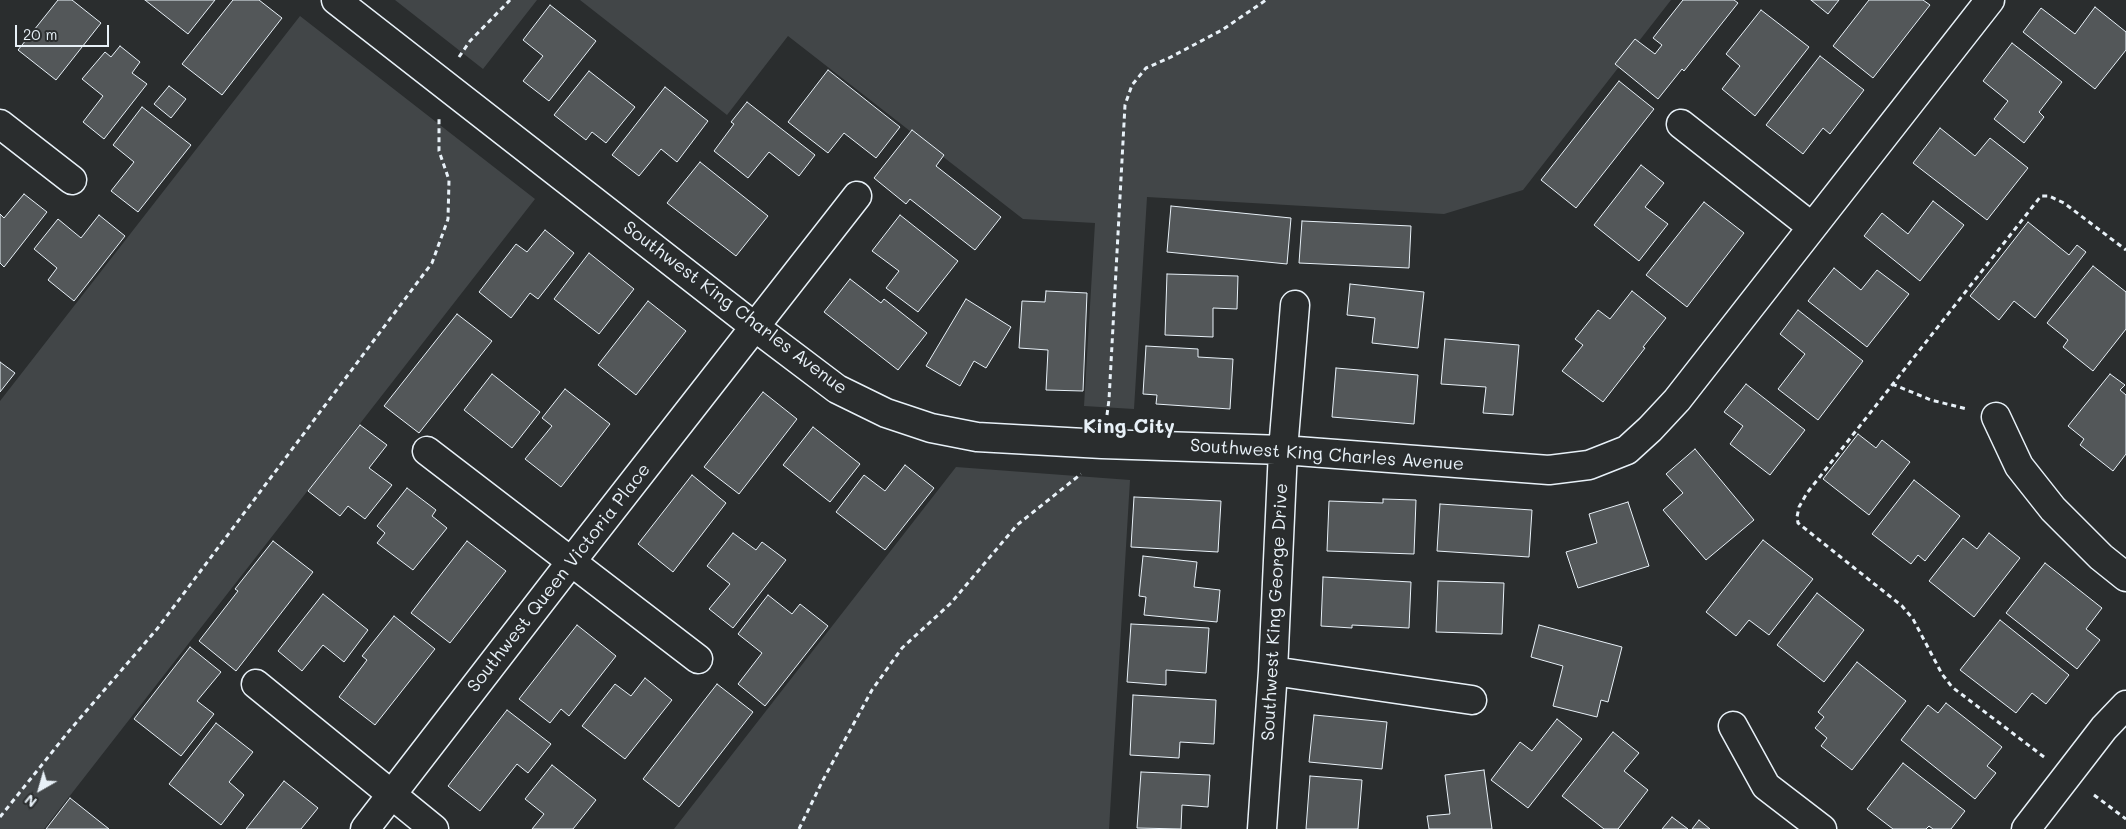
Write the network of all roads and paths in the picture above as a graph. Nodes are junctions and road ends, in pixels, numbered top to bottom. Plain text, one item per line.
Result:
1 (336, 0) edge
2 (510, 0) edge
3 (1266, 0) edge
4 (1990, 0) edge
5 (447, 86) junction
6 (0, 124) edge
7 (1681, 124) dead end
8 (72, 180) dead end
9 (857, 196) dead end
10 (1812, 228) junction
11 (2126, 250) edge
12 (1295, 305) dead end
13 (755, 327) junction
14 (1892, 384) junction
15 (1996, 416) joint
16 (1102, 444) junction
17 (1283, 450) junction
18 (427, 451) dead end
19 (570, 562) junction
20 (2126, 577) edge
21 (698, 659) dead end
22 (1273, 671) junction
23 (256, 684) dead end
24 (1472, 700) dead end
25 (2126, 705) edge
26 (1733, 726) dead end
27 (2050, 762) dead end
28 (391, 795) junction
29 (2094, 795) dead end
30 (0, 817) edge
31 (2126, 819) edge
32 (365, 829) edge
33 (434, 829) edge
34 (799, 829) edge
35 (1262, 829) edge
36 (1822, 829) edge
37 (2026, 829) edge

1 - 5 street, Southwest King Charles Avenue
2 - 5 path
3 - 16 path
4 - 10 street, Southwest King Charles Avenue
5 - 13 street, Southwest King Charles Avenue
5 - 30 path
6 - 8 street
7 - 10 street
9 - 13 street, Southwest Queen Victoria Place
10 - 17 street, Southwest King Charles Avenue
11 - 14 path
12 - 17 street, Southwest King George Drive
13 - 16 street, Southwest King Charles Avenue
13 - 19 street, Southwest Queen Victoria Place
14 - 15 path
14 - 27 path
15 - 20 street
16 - 17 street, Southwest King Charles Avenue
16 - 34 path
17 - 22 street, Southwest King George Drive
18 - 19 street
19 - 21 street
19 - 28 street, Southwest Queen Victoria Place
22 - 24 street
22 - 35 street, Southwest King George Drive
23 - 28 street
25 - 37 street
26 - 36 street
28 - 32 street, Southwest Queen Victoria Place
28 - 33 street
29 - 31 path

